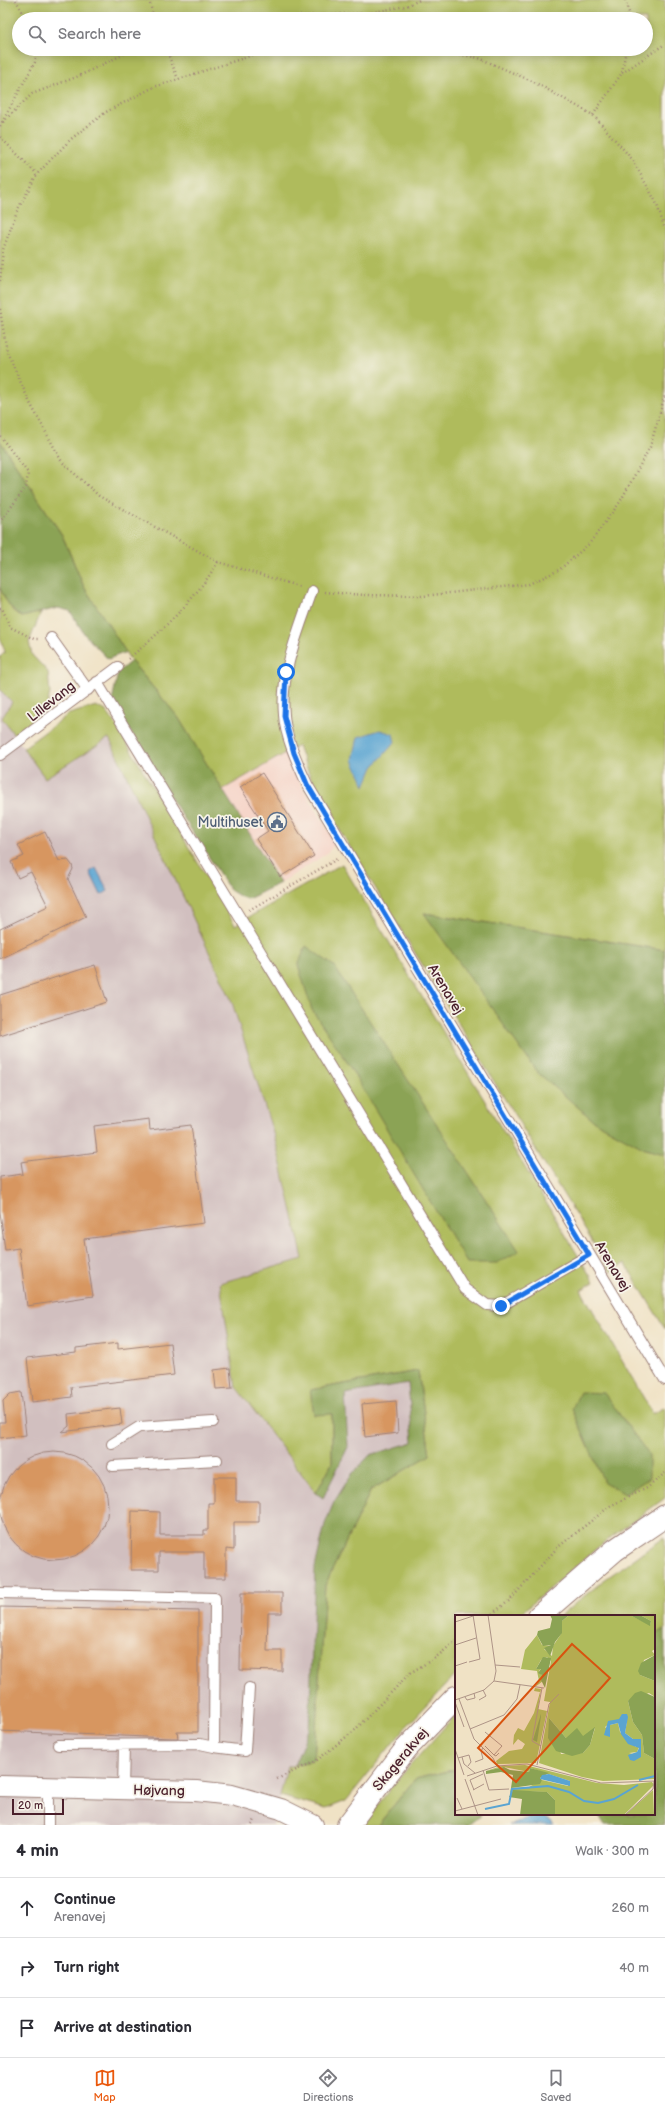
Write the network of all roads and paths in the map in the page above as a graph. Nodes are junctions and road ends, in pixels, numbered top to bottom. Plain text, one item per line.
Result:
1 (16, 0) edge
2 (149, 0) edge
3 (420, 0) edge
4 (626, 0) edge
5 (22, 12) edge
6 (152, 12) edge
7 (368, 12) edge
8 (629, 12) edge
9 (665, 44) edge
10 (653, 52) edge
11 (36, 56) edge
12 (120, 56) edge
13 (169, 56) edge
14 (250, 56) edge
15 (467, 56) edge
16 (625, 56) edge
17 (647, 56) edge
18 (622, 73) junction
19 (178, 79) junction
20 (593, 115) junction
21 (3, 122) junction
22 (0, 126) edge
23 (0, 137) edge
24 (37, 174) junction
25 (665, 229) edge
26 (0, 281) edge
27 (0, 308) edge
28 (665, 395) edge
29 (0, 436) edge
30 (0, 522) edge
31 (218, 562) junction
32 (312, 591) junction
33 (0, 608) edge
34 (51, 638) joint
35 (118, 667) joint
36 (97, 682) junction
37 (88, 690) junction
38 (0, 755) edge
39 (348, 852) junction
40 (238, 916) junction
41 (589, 1255) junction
42 (665, 1380) edge
43 (213, 1422) dead end
44 (112, 1444) dead end
45 (217, 1460) dead end
46 (113, 1466) dead end
47 (665, 1473) edge
48 (665, 1516) edge
49 (0, 1593) edge
50 (490, 1615) edge
51 (540, 1615) edge
52 (455, 1642) edge
53 (249, 1688) dead end
54 (455, 1698) edge
55 (58, 1745) dead end
56 (124, 1745) junction
57 (214, 1747) junction
58 (277, 1779) dead end
59 (0, 1786) edge
60 (48, 1787) junction
61 (123, 1790) junction
62 (48, 1825) edge
63 (313, 1825) edge
64 (348, 1825) edge

1 - 5 path
2 - 6 path
3 - 7 path
4 - 8 path
9 - 10 path
11 - 21 path
12 - 21 path
13 - 19 path
14 - 19 path
15 - 20 path
16 - 18 path
17 - 18 path
18 - 20 path
19 - 24 path
20 - 25 path
21 - 22 path
23 - 24 path
24 - 26 path
27 - 31 path
28 - 32 path
29 - 30 path
31 - 32 path
31 - 35 path
32 - 39 lane, Arenavej
33 - 34 path
34 - 37 lane
35 - 36 lane, Lillevang
36 - 37 lane, Lillevang
36 - 40 lane
37 - 38 lane, Lillevang
39 - 40 path
39 - 41 lane, Arenavej
40 - 41 lane
41 - 42 lane, Arenavej
43 - 44 lane
45 - 46 lane
47 - 50 path
48 - 51 street
49 - 57 lane
52 - 58 path
53 - 57 lane
54 - 64 street, Skagerakvej
55 - 56 lane
56 - 57 lane
56 - 61 lane
59 - 60 street, Højvang
60 - 61 street, Højvang
60 - 62 lane
61 - 63 street, Højvang

